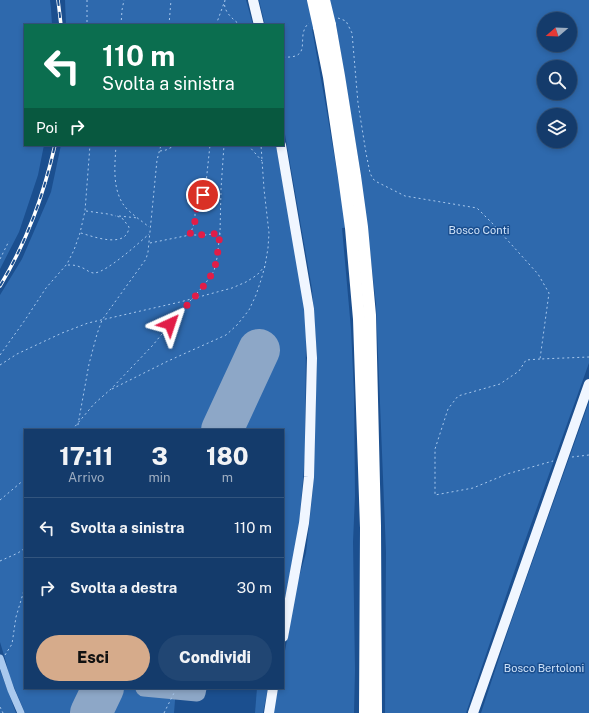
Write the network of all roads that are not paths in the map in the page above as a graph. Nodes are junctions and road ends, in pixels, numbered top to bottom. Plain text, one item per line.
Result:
1 (253, 0) edge
2 (313, 0) edge
3 (324, 0) edge
4 (259, 24) edge
5 (319, 25) junction
6 (281, 146) edge
7 (356, 227) junction
8 (589, 384) edge
9 (284, 632) edge
10 (0, 660) edge
11 (273, 689) edge
12 (21, 713) edge
13 (269, 713) edge
14 (364, 713) edge
15 (376, 713) edge
16 (473, 713) edge

1 - 4 main road
2 - 5 highway, bridge
3 - 5 highway, bridge
5 - 7 highway
6 - 9 main road
7 - 14 highway
7 - 15 highway
8 - 16 main road
10 - 12 street
11 - 13 main road

